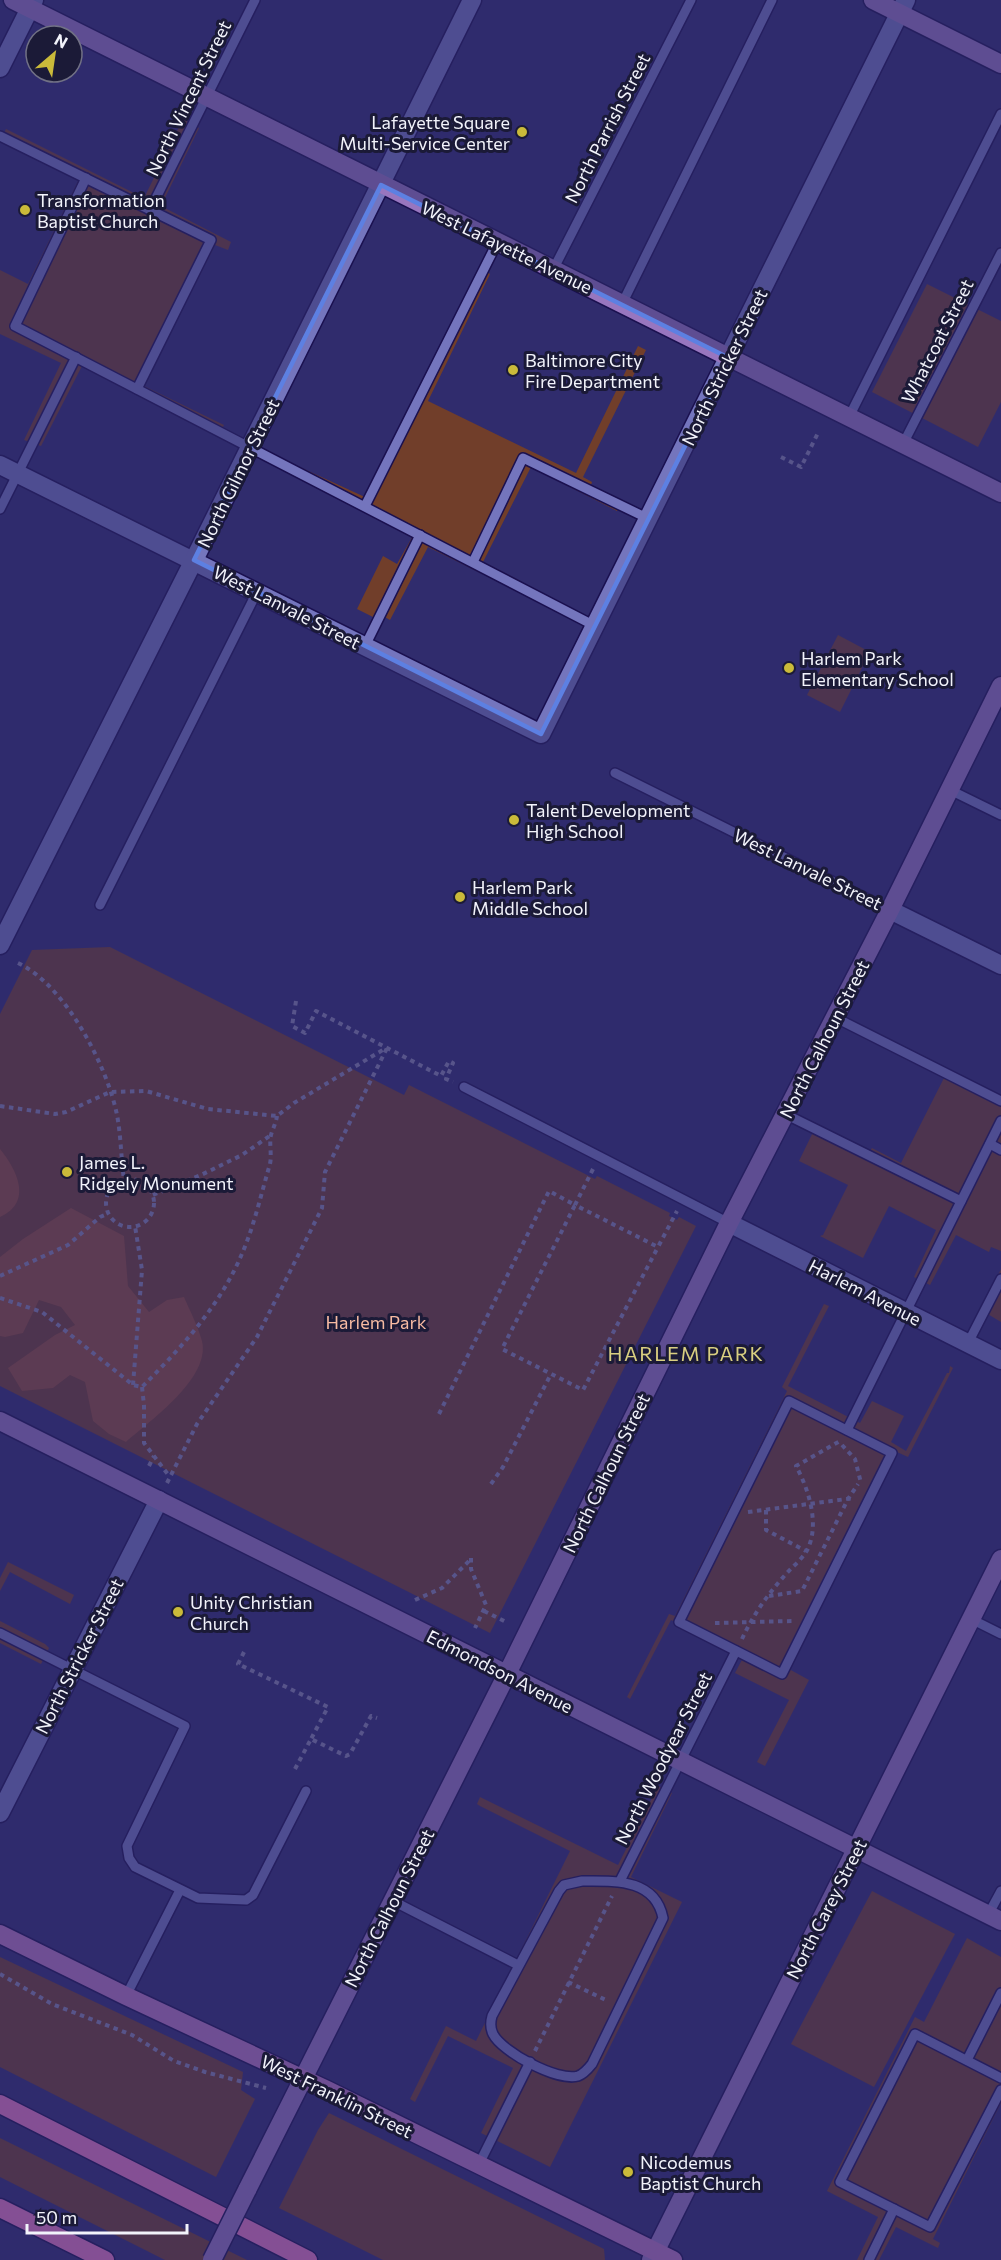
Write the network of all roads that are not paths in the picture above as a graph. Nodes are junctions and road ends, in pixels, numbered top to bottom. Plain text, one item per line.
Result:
1 (13, 0) edge
2 (255, 0) edge
3 (472, 0) edge
4 (691, 0) edge
5 (772, 0) edge
6 (873, 0) edge
7 (32, 4) edge
8 (903, 7) edge
9 (1001, 64) edge
10 (0, 68) edge
11 (207, 96) junction
12 (1001, 114) edge
13 (0, 136) edge
14 (86, 178) junction
15 (381, 185) junction
16 (150, 210) junction
17 (497, 243) junction
18 (1001, 253) edge
19 (553, 270) junction
20 (622, 304) junction
21 (76, 357) junction
22 (729, 358) junction
23 (137, 388) junction
24 (849, 417) junction
25 (903, 444) junction
26 (251, 447) junction
27 (0, 465) edge
28 (18, 473) junction
29 (1001, 493) edge
30 (365, 506) junction
31 (0, 509) edge
32 (649, 519) junction
33 (420, 535) junction
34 (194, 560) junction
35 (472, 562) junction
36 (257, 592) junction
37 (595, 626) junction
38 (365, 646) junction
39 (1001, 686) edge
40 (541, 734) joint
41 (615, 773) dead end
42 (950, 790) junction
43 (1001, 815) edge
44 (100, 904) dead end
45 (890, 910) junction
46 (2, 935) edge
47 (1001, 965) edge
48 (836, 1018) junction
49 (464, 1088) road end
50 (1001, 1101) edge
51 (785, 1114) junction
52 (1001, 1121) edge
53 (990, 1144) junction
54 (1001, 1150) edge
55 (961, 1202) junction
56 (729, 1223) junction
57 (1001, 1279) edge
58 (906, 1312) junction
59 (968, 1343) junction
60 (1001, 1360) edge
61 (0, 1421) edge
62 (846, 1430) junction
63 (159, 1500) junction
64 (1001, 1559) edge
65 (971, 1619) junction
66 (0, 1633) edge
67 (1001, 1634) edge
68 (736, 1651) junction
69 (73, 1669) junction
70 (507, 1674) junction
71 (681, 1761) junction
72 (306, 1791) dead end
73 (0, 1812) edge
74 (856, 1849) junction
75 (620, 1881) junction
76 (180, 1890) junction
77 (1001, 1891) edge
78 (393, 1901) junction
79 (995, 1918) edge
80 (0, 1934) edge
81 (519, 1965) junction
82 (1001, 1993) edge
83 (126, 1996) junction
84 (967, 2060) junction
85 (530, 2062) junction
86 (1001, 2078) edge
87 (304, 2079) junction
88 (1001, 2090) edge
89 (0, 2104) edge
90 (478, 2166) junction
91 (0, 2208) edge
92 (894, 2209) junction
93 (653, 2256) edge
94 (105, 2260) edge
95 (212, 2260) edge
96 (308, 2260) edge
97 (673, 2260) edge
98 (869, 2260) edge

1 - 7 main road, West Lafayette Avenue
2 - 11 lane, North Vincent Street
3 - 15 street, North Gilmor Street
4 - 19 lane, North Parrish Street
5 - 20 lane
6 - 8 main road
7 - 10 street
7 - 11 main road, West Lafayette Avenue
8 - 9 main road
8 - 22 street, North Stricker Street
11 - 15 main road, West Lafayette Avenue
11 - 16 lane, North Vincent Street
12 - 24 lane
13 - 14 lane
14 - 16 lane
14 - 21 lane
15 - 17 main road, West Lafayette Avenue
15 - 26 street, North Gilmor Street
16 - 23 lane
17 - 19 main road, West Lafayette Avenue
17 - 30 lane
18 - 25 lane, Whatcoat Street
19 - 20 main road, West Lafayette Avenue
20 - 22 main road, West Lafayette Avenue
21 - 23 lane
21 - 28 lane
22 - 24 main road, West Lafayette Avenue
22 - 32 street, North Stricker Street
23 - 26 lane
24 - 25 main road, West Lafayette Avenue
25 - 29 main road, West Lafayette Avenue
26 - 30 lane
26 - 34 street, North Gilmor Street
27 - 28 street, West Lanvale Street
28 - 31 lane
28 - 34 street, West Lanvale Street
30 - 33 lane
32 - 35 lane
32 - 37 street, North Stricker Street
33 - 35 lane
33 - 38 lane
34 - 36 street, West Lanvale Street
34 - 46 street, North Gilmor Street
35 - 37 lane
36 - 38 street, West Lanvale Street
36 - 44 lane
37 - 40 street, North Stricker Street
38 - 40 street, West Lanvale Street
39 - 42 main road, North Calhoun Street
41 - 45 lane, West Lanvale Street
42 - 43 lane
42 - 45 main road, North Calhoun Street
45 - 47 street, West Lanvale Street
45 - 48 main road, North Calhoun Street
48 - 50 lane
48 - 51 main road, North Calhoun Street
49 - 56 lane
51 - 55 lane
51 - 56 main road, North Calhoun Street
52 - 53 lane
53 - 54 lane
53 - 55 lane
55 - 58 lane
56 - 58 street, Harlem Avenue
56 - 70 main road, North Calhoun Street
57 - 59 lane
58 - 59 street, Harlem Avenue
58 - 62 lane
59 - 60 street, Harlem Avenue
61 - 63 main road, Edmondson Avenue
62 - 68 lane
62 - 68 lane
63 - 69 street, North Stricker Street
63 - 70 main road, Edmondson Avenue
64 - 65 main road, North Carey Street
65 - 67 lane
65 - 74 main road, North Carey Street
66 - 69 lane
68 - 71 lane, North Woodyear Street
69 - 73 street, North Stricker Street
69 - 76 lane
70 - 71 main road, Edmondson Avenue
70 - 78 main road, North Calhoun Street
71 - 74 main road, Edmondson Avenue
71 - 75 lane, North Woodyear Street
72 - 76 lane
74 - 79 main road, Edmondson Avenue
74 - 93 main road, North Carey Street
75 - 81 lane
75 - 85 lane
76 - 83 lane
77 - 79 lane
78 - 81 lane
78 - 87 main road, North Calhoun Street
80 - 83 main road, West Franklin Street
81 - 85 lane
82 - 84 lane
83 - 87 main road, West Franklin Street
84 - 86 lane
84 - 92 lane
85 - 90 lane
87 - 90 main road, West Franklin Street
87 - 95 main road, North Calhoun Street, bridge
88 - 92 lane
89 - 96 highway
90 - 93 main road, West Franklin Street
91 - 94 highway
92 - 98 lane
93 - 97 main road, West Franklin Street

